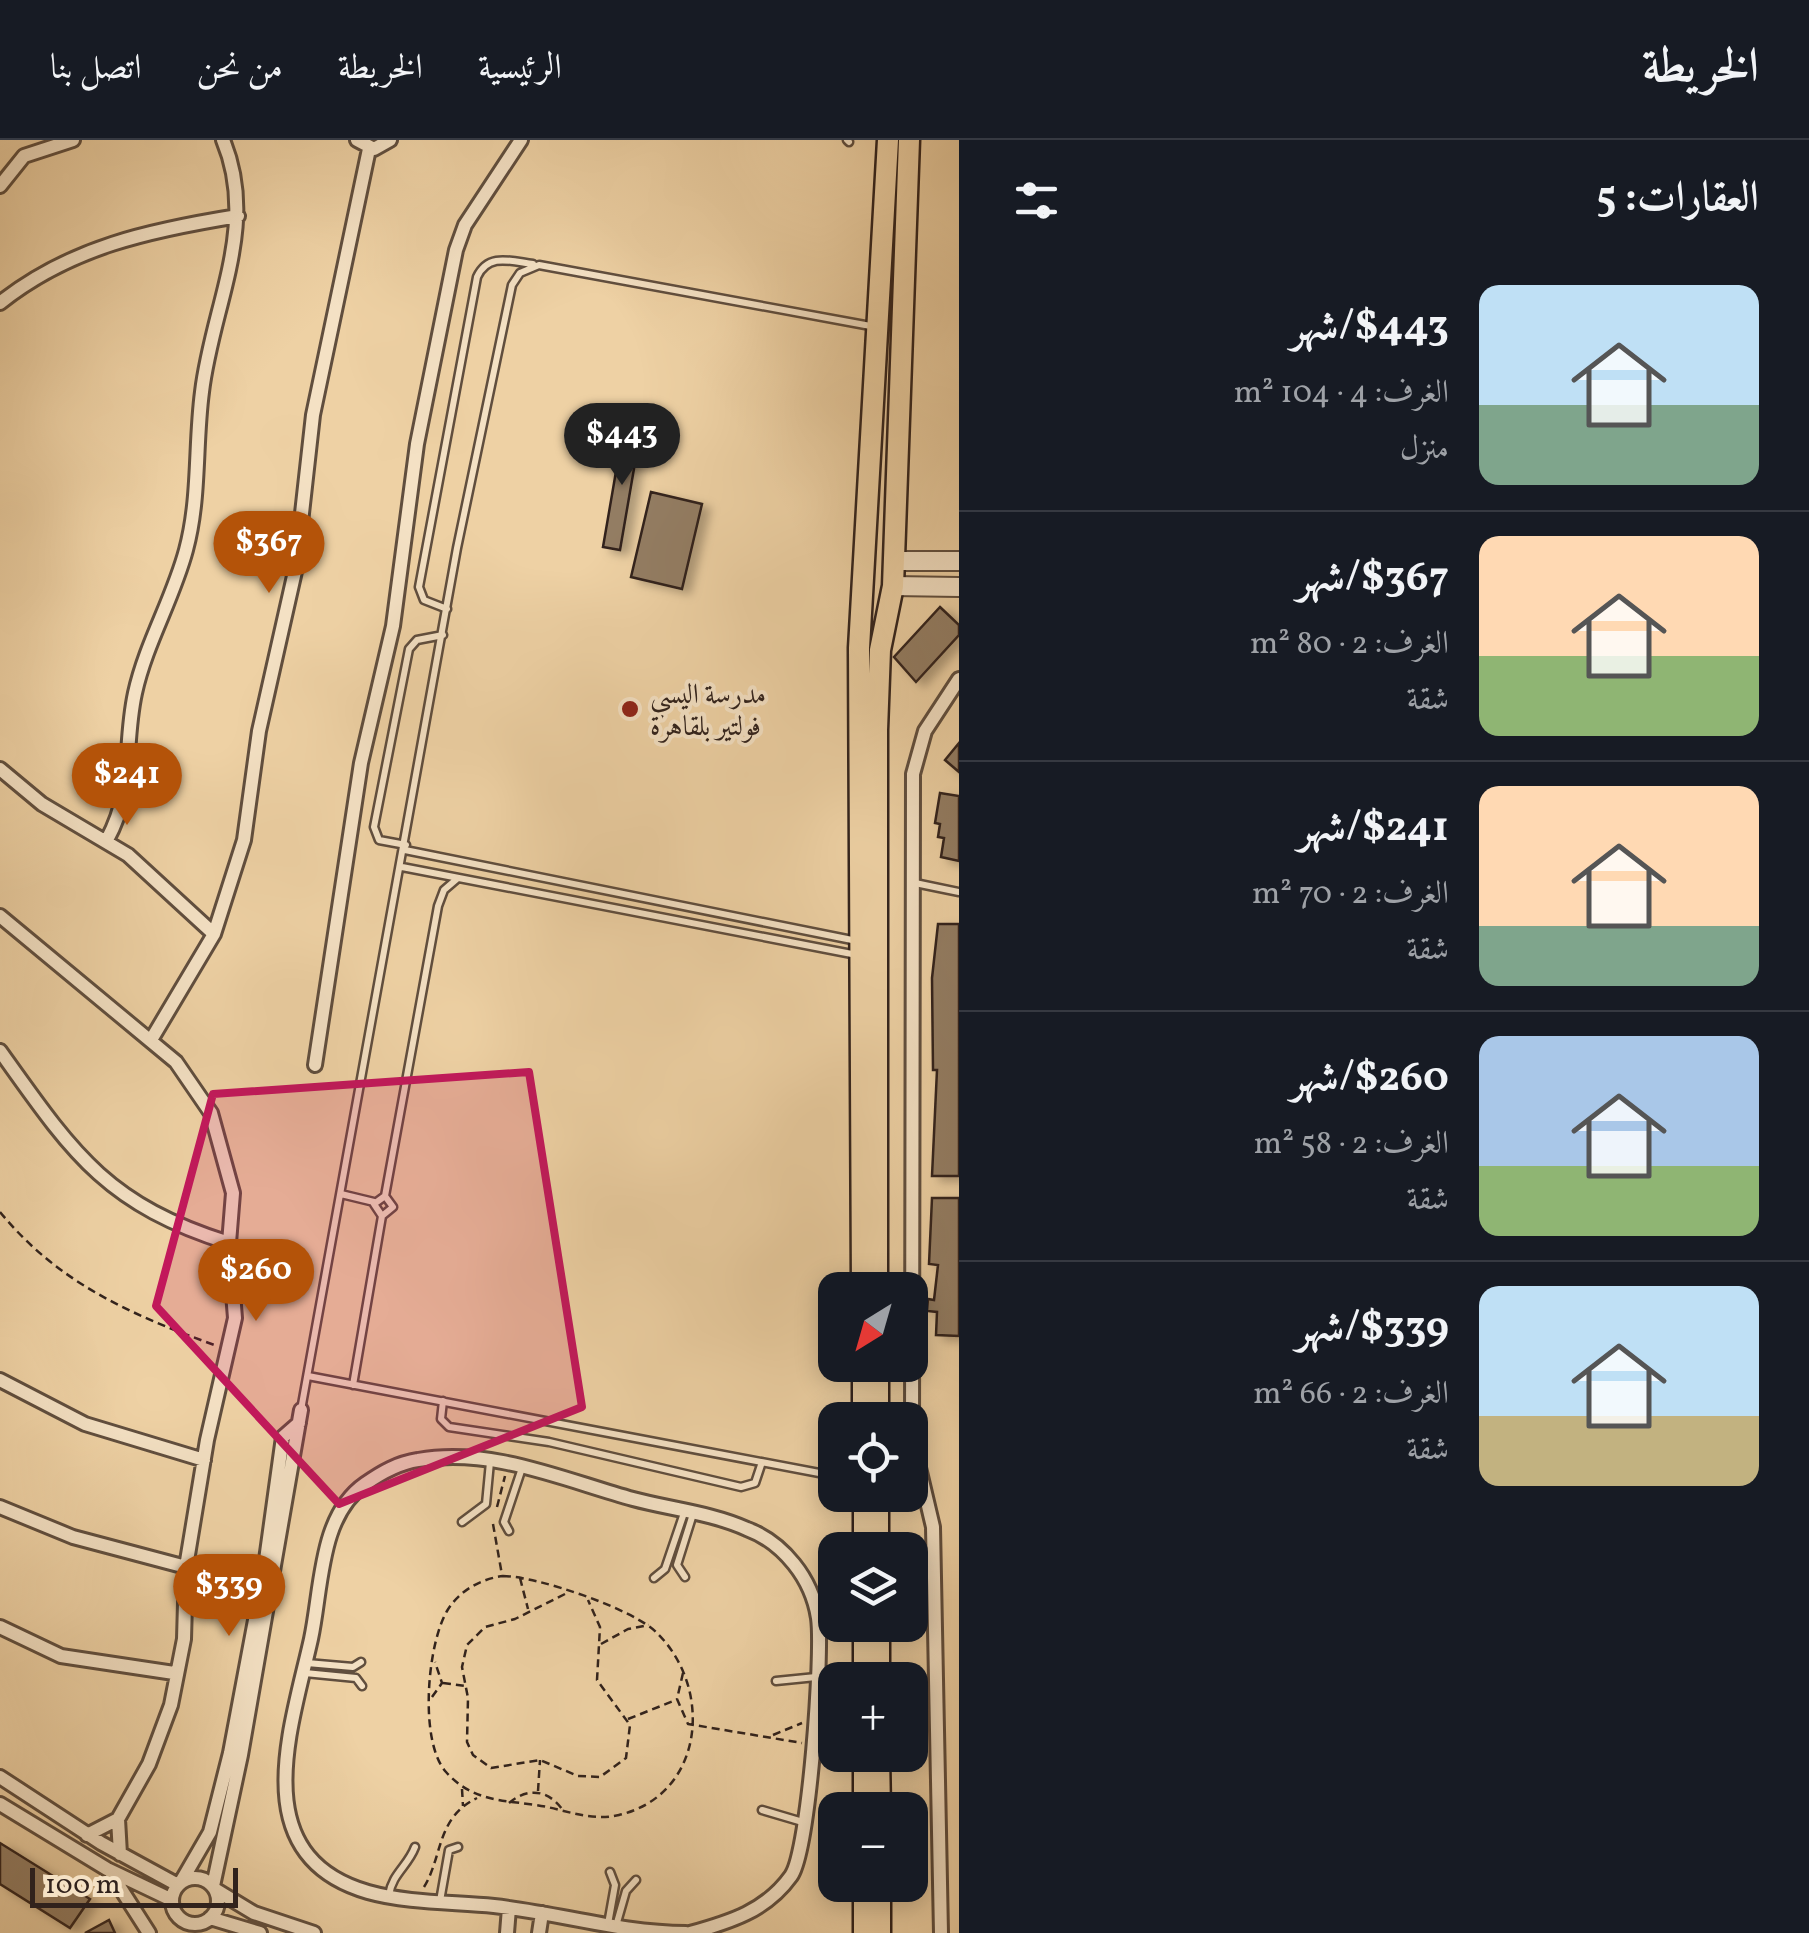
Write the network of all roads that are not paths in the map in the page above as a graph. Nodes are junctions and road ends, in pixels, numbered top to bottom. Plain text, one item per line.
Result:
1 (73, 140) edge
2 (223, 140) edge
3 (520, 140) edge
4 (888, 140) edge
5 (909, 140) edge
6 (393, 141) edge
7 (363, 144) edge
8 (0, 186) edge
9 (238, 216) junction
10 (539, 265) junction
11 (0, 303) edge
12 (877, 327) junction
13 (894, 561) junction
14 (959, 561) edge
15 (893, 586) junction
16 (959, 586) edge
17 (448, 609) junction
18 (443, 635) junction
19 (959, 680) edge
20 (0, 768) edge
21 (107, 840) junction
22 (406, 847) junction
23 (402, 866) junction
24 (458, 878) junction
25 (914, 883) junction
26 (959, 892) edge
27 (0, 916) edge
28 (214, 934) junction
29 (858, 948) junction
30 (151, 1040) junction
31 (0, 1051) edge
32 (315, 1065) dead end
33 (342, 1194) junction
34 (385, 1196) junction
35 (374, 1202) junction
36 (382, 1216) junction
37 (228, 1243) junction
38 (862, 1272) edge
39 (877, 1272) edge
40 (308, 1376) junction
41 (0, 1380) edge
42 (354, 1384) junction
43 (443, 1402) junction
44 (300, 1416) junction
45 (204, 1460) junction
46 (490, 1462) junction
47 (762, 1462) junction
48 (523, 1467) junction
49 (818, 1473) edge
50 (0, 1507) edge
51 (689, 1512) junction
52 (462, 1522) dead end
53 (509, 1531) dead end
54 (186, 1568) junction
55 (684, 1577) dead end
56 (654, 1578) dead end
57 (0, 1627) edge
58 (361, 1662) dead end
59 (305, 1668) junction
60 (174, 1673) junction
61 (816, 1677) junction
62 (776, 1680) dead end
63 (362, 1686) dead end
64 (0, 1776) edge
65 (0, 1804) edge
66 (762, 1810) dead end
67 (118, 1819) junction
68 (808, 1823) junction
69 (87, 1834) junction
70 (458, 1846) dead end
71 (415, 1847) dead end
72 (120, 1854) junction
73 (107, 1869) junction
74 (610, 1872) dead end
75 (636, 1880) dead end
76 (180, 1883) junction
77 (214, 1888) junction
78 (389, 1895) junction
79 (172, 1900) junction
80 (440, 1900) junction
81 (864, 1902) edge
82 (880, 1902) edge
83 (509, 1908) junction
84 (542, 1913) junction
85 (178, 1916) junction
86 (206, 1924) edge
87 (612, 1926) junction
88 (149, 1933) edge
89 (174, 1933) edge
90 (258, 1933) edge
91 (314, 1933) edge
92 (507, 1933) edge
93 (539, 1933) edge
94 (688, 1933) edge
95 (864, 1933) edge
96 (880, 1933) edge
97 (941, 1933) edge

1 - 8 street
2 - 9 street
3 - 32 street
4 - 12 main road
5 - 13 main road
6 - 7 street
7 - 28 street
9 - 11 street
9 - 21 street
10 - 12 lane
10 - 17 lane
10 - 17 lane
12 - 29 main road
13 - 14 street
13 - 15 main road
15 - 16 street
15 - 39 main road
17 - 18 lane
18 - 22 lane
18 - 22 lane
19 - 25 street
20 - 21 street
21 - 28 street
22 - 23 lane
22 - 29 lane
23 - 24 lane
23 - 33 lane
24 - 29 lane
24 - 34 lane
25 - 26 lane
25 - 97 street
27 - 30 street
28 - 30 street
29 - 38 main road
30 - 37 street
31 - 37 street
33 - 35 lane
33 - 40 lane
34 - 35 lane
34 - 36 lane
35 - 36 lane
36 - 42 lane
37 - 45 street
40 - 42 lane
40 - 44 lane
41 - 45 street
42 - 43 lane
43 - 47 lane
43 - 47 lane
44 - 76 street
44 - 77 street
45 - 54 street
46 - 48 street
46 - 52 lane
46 - 59 street
47 - 49 lane
48 - 51 street
48 - 53 lane
50 - 54 street
51 - 55 lane
51 - 56 lane
51 - 61 street
54 - 60 street
57 - 60 street
58 - 59 lane
59 - 63 lane
59 - 78 street
60 - 67 street
61 - 62 lane
61 - 68 street
64 - 69 street
65 - 73 street
66 - 68 lane
67 - 69 street
67 - 72 street
68 - 94 street
69 - 72 street
70 - 80 lane
71 - 78 lane
72 - 76 street
73 - 79 street
73 - 88 street
74 - 87 lane
75 - 87 lane
76 - 77 street
76 - 79 street
77 - 86 street
77 - 91 street
78 - 80 street
79 - 85 street
80 - 83 street
81 - 95 main road
82 - 96 main road
83 - 84 street
83 - 92 street
84 - 87 street
84 - 93 street
85 - 86 street
85 - 89 street
86 - 90 street
87 - 94 street

